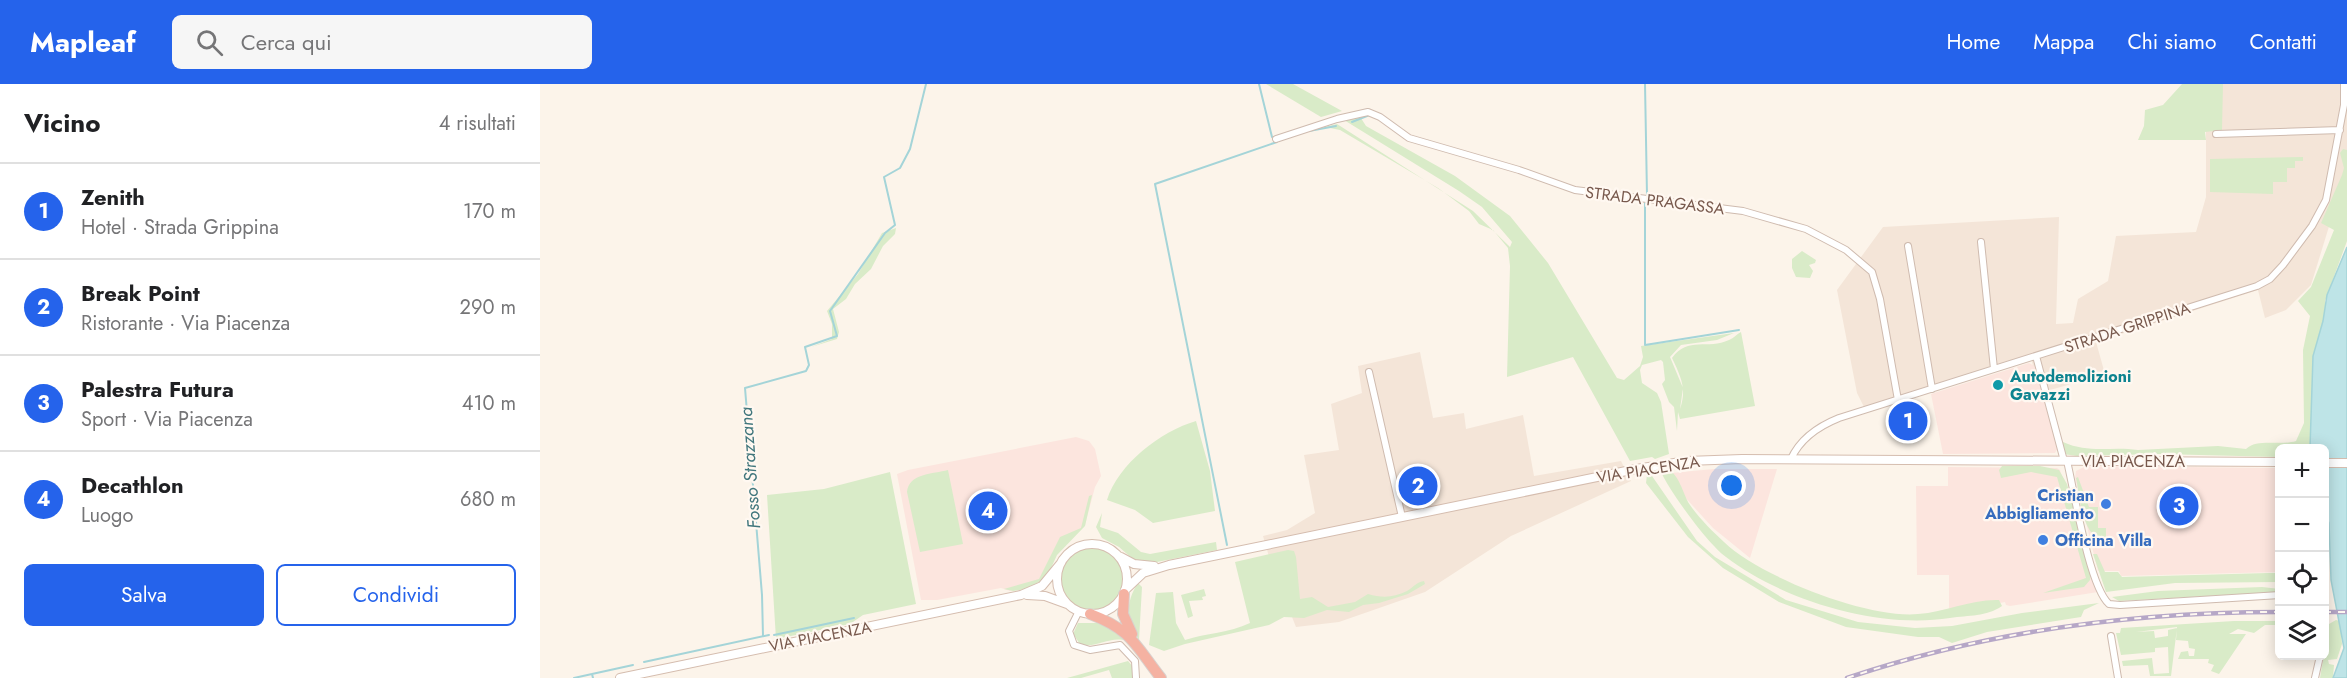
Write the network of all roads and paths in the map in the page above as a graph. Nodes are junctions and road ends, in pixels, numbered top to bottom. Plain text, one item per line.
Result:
1 (2344, 84) edge
2 (2340, 130) junction
3 (2216, 134) dead end
4 (1276, 139) dead end
5 (1981, 242) dead end
6 (1908, 246) dead end
7 (2036, 356) junction
8 (1994, 369) junction
9 (1369, 372) dead end
10 (1932, 389) junction
11 (1898, 400) junction
12 (1791, 459) junction
13 (2065, 461) junction
14 (2275, 462) edge
15 (2329, 463) edge
16 (2347, 463) edge
17 (1402, 517) junction
18 (1118, 555) junction
19 (1061, 563) junction
20 (1169, 565) junction
21 (1124, 592) junction
22 (2275, 595) edge
23 (1021, 596) junction
24 (1068, 604) junction
25 (1079, 611) junction
26 (1090, 614) junction
27 (2111, 636) dead end
28 (1138, 645) junction
29 (2319, 660) edge
30 (620, 678) edge
31 (1136, 678) edge
32 (1159, 678) edge
33 (1168, 678) edge
34 (2118, 678) edge
35 (2315, 678) edge

1 - 2 street, STRADA GRIPPINA
2 - 3 street
2 - 7 street, STRADA GRIPPINA
4 - 11 street, STRADA PRAGASSA
5 - 8 street
6 - 10 street
7 - 8 street, STRADA GRIPPINA
7 - 13 street
8 - 10 street, STRADA GRIPPINA
9 - 17 street
10 - 11 street, STRADA GRIPPINA
11 - 12 street, STRADA GRIPPINA
12 - 13 main road, VIA PIACENZA
12 - 17 main road, VIA PIACENZA
13 - 14 main road, VIA PIACENZA
13 - 22 street
15 - 16 main road
17 - 20 main road, VIA PIACENZA
18 - 19 main road
18 - 20 main road, VIA PIACENZA
18 - 21 main road
19 - 23 main road
19 - 24 main road
20 - 21 main road, VIA PIACENZA
21 - 26 main road
21 - 28 highway
23 - 24 main road
23 - 30 main road, VIA PIACENZA
24 - 25 main road
25 - 26 main road
25 - 31 street
26 - 28 highway
27 - 34 street
28 - 32 highway
28 - 33 highway
29 - 35 street

